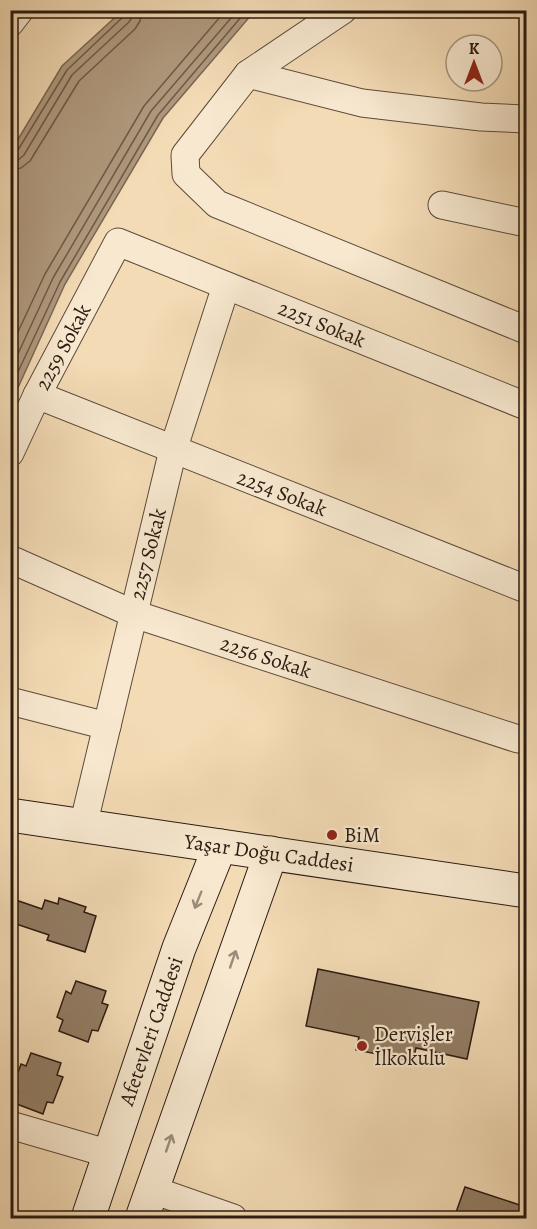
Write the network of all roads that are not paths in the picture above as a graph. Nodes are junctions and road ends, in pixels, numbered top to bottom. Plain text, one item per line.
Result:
1 (20, 10) edge
2 (343, 10) edge
3 (10, 23) edge
4 (248, 74) junction
5 (526, 119) edge
6 (441, 205) dead end
7 (526, 223) edge
8 (118, 242) joint
9 (226, 286) junction
10 (526, 330) edge
11 (37, 395) junction
12 (526, 406) edge
13 (173, 450) junction
14 (10, 453) edge
15 (10, 559) edge
16 (526, 589) edge
17 (134, 614) junction
18 (10, 701) edge
19 (106, 726) junction
20 (526, 739) edge
21 (10, 815) edge
22 (83, 826) junction
23 (220, 846) junction
24 (270, 853) junction
25 (526, 891) edge
26 (10, 1125) edge
27 (110, 1154) junction
28 (148, 1204) edge
29 (88, 1218) edge
30 (233, 1218) edge

1 - 3 street
2 - 4 street
4 - 5 street
4 - 10 street
6 - 7 street
8 - 9 street, 2251 Sokak
8 - 11 street, 2259 Sokak
9 - 12 street, 2251 Sokak
9 - 13 street, 2257 Sokak
11 - 13 street, 2254 Sokak
11 - 14 street, 2259 Sokak
13 - 16 street, 2254 Sokak
13 - 17 street, 2257 Sokak
15 - 17 street, 2256 Sokak
17 - 19 street, 2257 Sokak
17 - 20 street, 2256 Sokak
18 - 19 street
19 - 22 street, 2257 Sokak
21 - 22 main road, Yaşar Doğu Caddesi
22 - 23 main road, Yaşar Doğu Caddesi
23 - 24 main road, Yaşar Doğu Caddesi
23 -> 27 main road, Afetevleri Caddesi
24 - 25 main road, Yaşar Doğu Caddesi
28 -> 24 main road
26 - 27 street
27 - 29 main road, Afetevleri Caddesi
28 - 30 street

